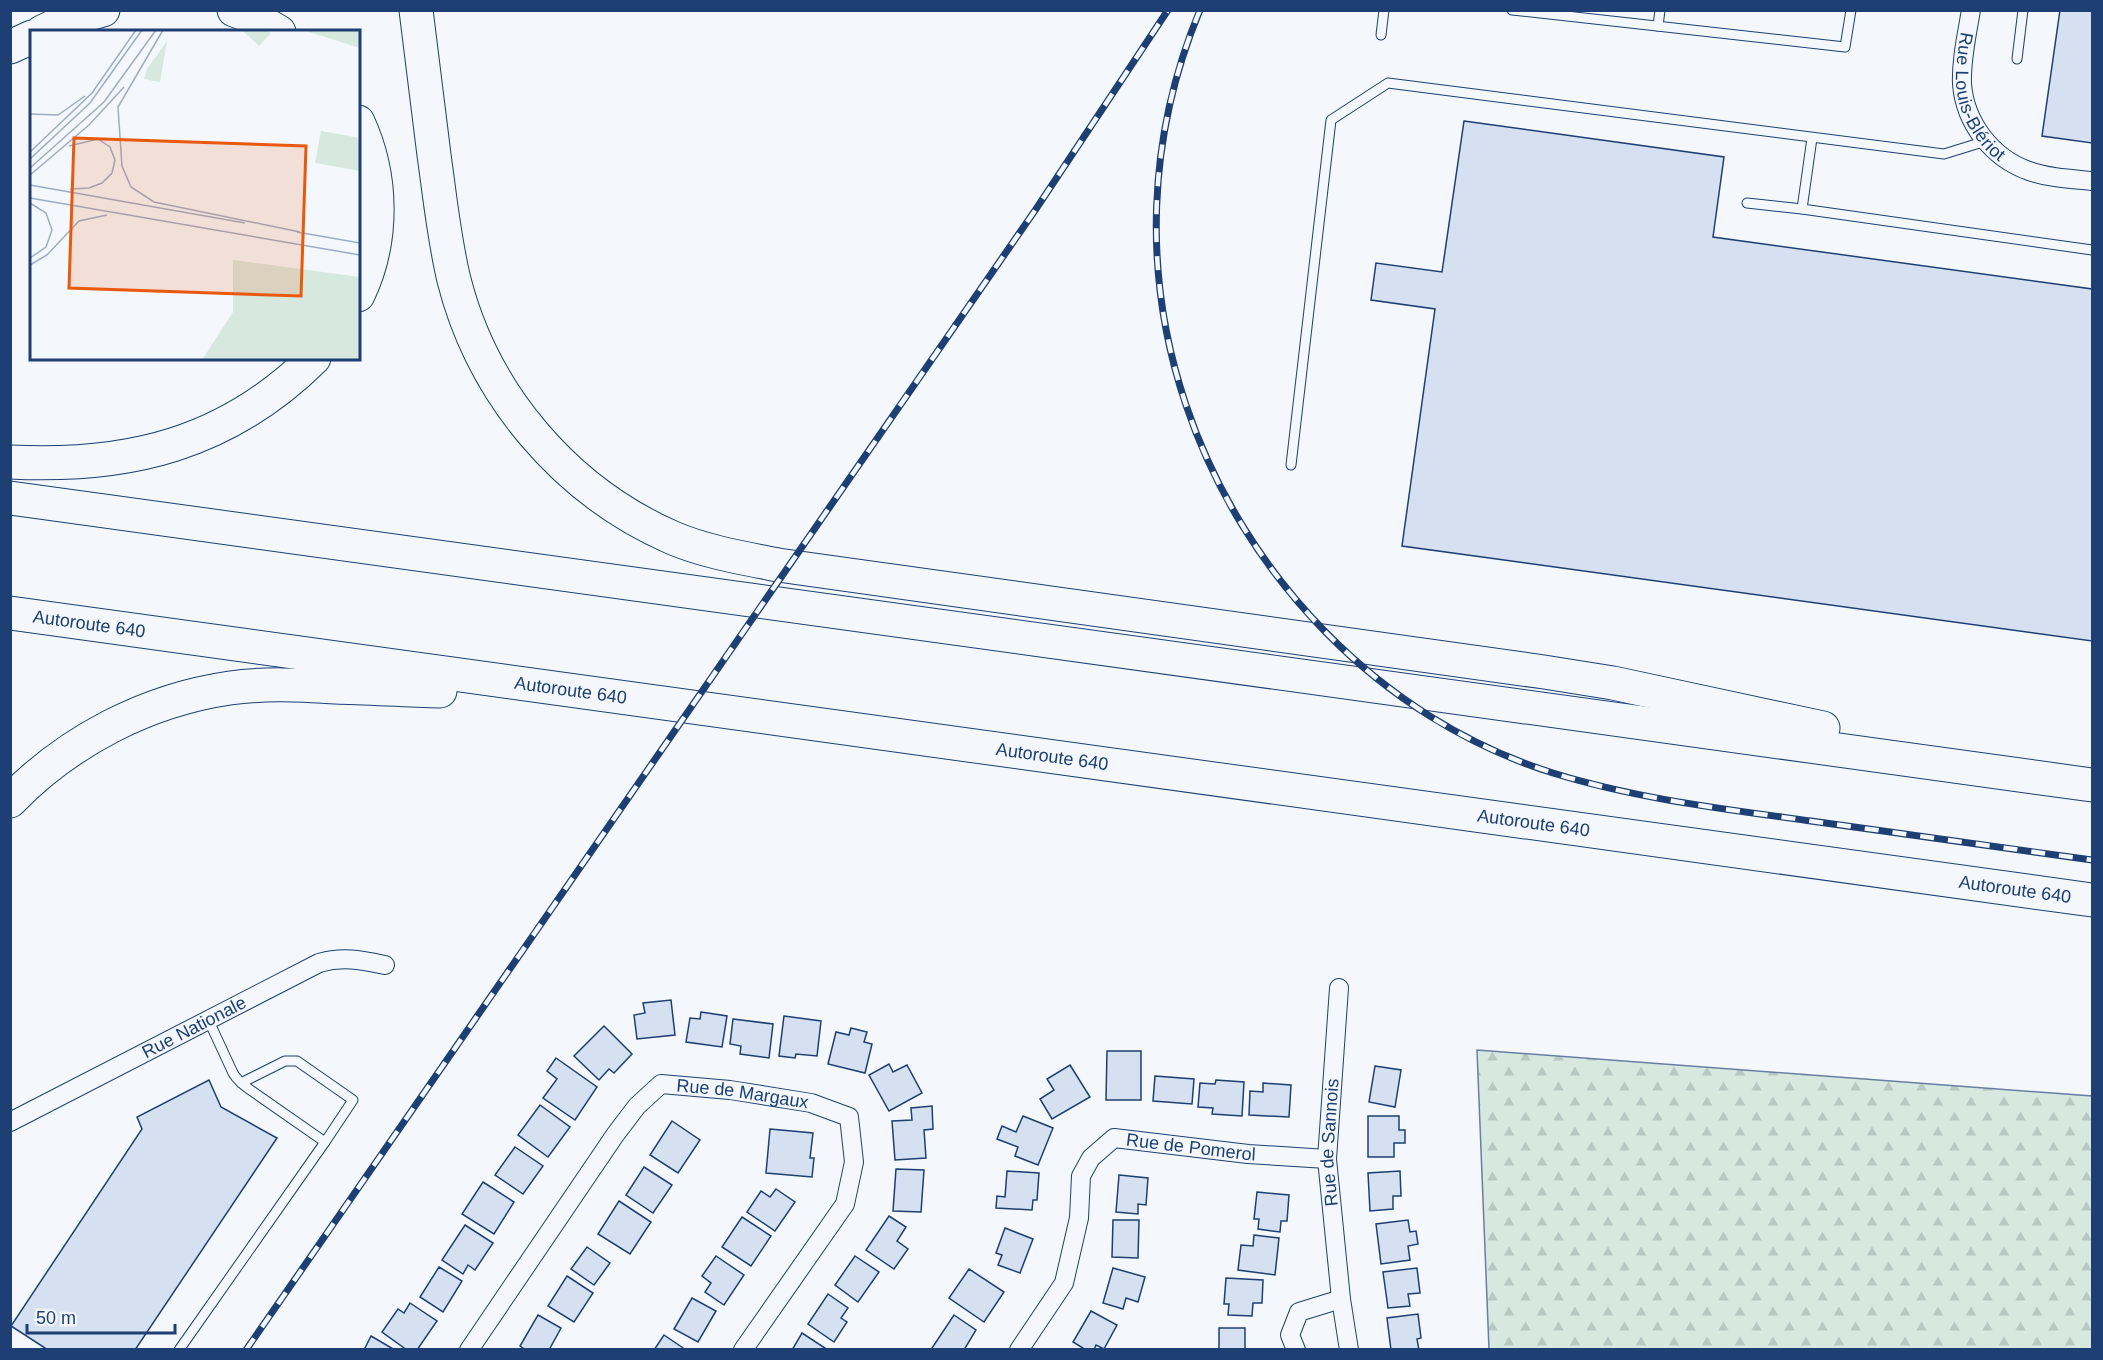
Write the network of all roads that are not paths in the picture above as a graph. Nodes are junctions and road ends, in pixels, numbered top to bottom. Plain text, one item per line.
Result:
1 (102, 10) edge
2 (234, 10) edge
3 (416, 10) edge
4 (1384, 10) edge
5 (1512, 10) edge
6 (1660, 10) edge
7 (1851, 10) edge
8 (1971, 10) edge
9 (2023, 10) edge
10 (1658, 27) junction
11 (46, 30) edge
12 (276, 30) edge
13 (1381, 35) dead end
14 (30, 37) edge
15 (10, 47) edge
16 (2017, 59) dead end
17 (360, 127) edge
18 (1812, 138) junction
19 (1986, 141) junction
20 (2092, 181) edge
21 (1747, 203) dead end
22 (1802, 209) junction
23 (2092, 250) edge
24 (360, 289) edge
25 (312, 360) edge
26 (10, 462) edge
27 (1291, 465) dead end
28 (10, 498) edge
29 (10, 613) edge
30 (652, 701) junction
31 (2082, 784) edge
32 (10, 801) edge
33 (2092, 900) edge
34 (385, 965) dead end
35 (1339, 988) dead end
36 (208, 1019) junction
37 (241, 1083) junction
38 (10, 1122) edge
39 (324, 1142) junction
40 (1327, 1159) junction
41 (1341, 1299) junction
42 (179, 1350) edge
43 (469, 1350) edge
44 (743, 1350) edge
45 (1019, 1350) edge
46 (1296, 1350) edge
47 (1349, 1350) edge

1 - 11 highway
2 - 12 highway
3 - 31 highway
4 - 13 lane
5 - 10 lane
6 - 10 lane
7 - 10 lane
8 - 19 street, Rue Louis-Blériot
9 - 16 lane
14 - 15 highway
17 - 24 highway
18 - 19 lane
18 - 22 lane
18 - 27 lane
19 - 20 street, Rue Louis-Blériot
21 - 22 lane
22 - 23 lane
25 - 26 highway
28 - 31 highway
29 - 30 highway, Autoroute 640
30 - 32 highway
30 - 33 highway, Autoroute 640
34 - 36 street, Rue Nationale
35 - 40 street, Rue de Sannois
36 - 37 lane
36 - 38 street, Rue Nationale
37 - 39 lane
37 - 39 lane
39 - 42 lane
40 - 41 street, Rue de Sannois
40 - 45 street, Rue de Pomerol
41 - 46 street
41 - 47 street, Rue de Sannois
43 - 44 street, Rue de Margaux

